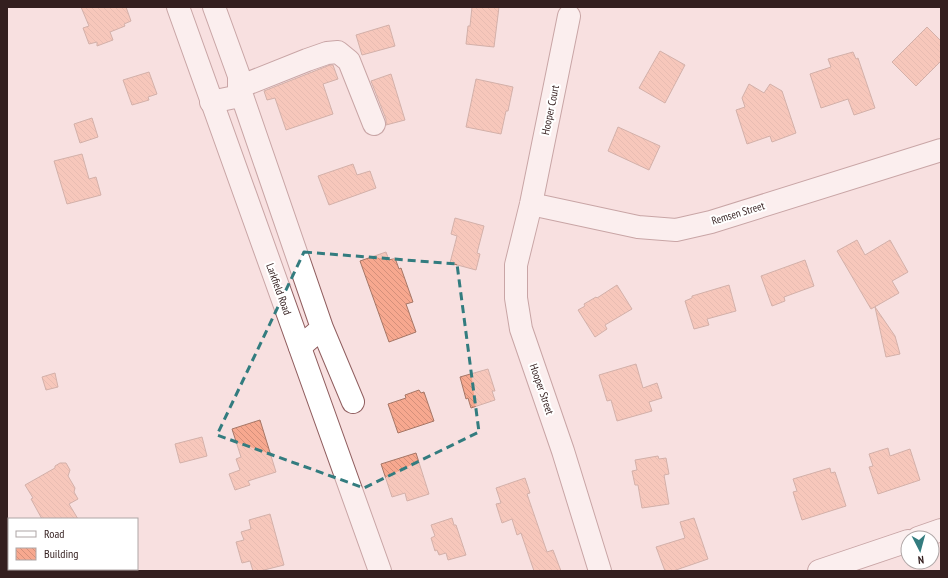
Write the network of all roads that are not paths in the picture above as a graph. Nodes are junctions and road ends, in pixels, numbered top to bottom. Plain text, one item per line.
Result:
1 (178, 7) edge
2 (214, 7) edge
3 (569, 16) dead end
4 (239, 87) junction
5 (211, 102) junction
6 (374, 124) dead end
7 (941, 150) edge
8 (530, 204) junction
9 (322, 328) junction
10 (300, 347) junction
11 (353, 402) dead end
12 (900, 544) edge
13 (380, 571) edge
14 (600, 571) edge
15 (818, 571) edge

1 - 5 street, Larkfield Road
2 - 4 street
3 - 8 street, Hooper Court
4 - 5 street
4 - 6 street
4 - 9 street
5 - 10 street, Larkfield Road
7 - 8 street, Remsen Street
8 - 14 street, Hooper Street
9 - 10 street
9 - 11 street
10 - 13 street, Larkfield Road
12 - 15 street

